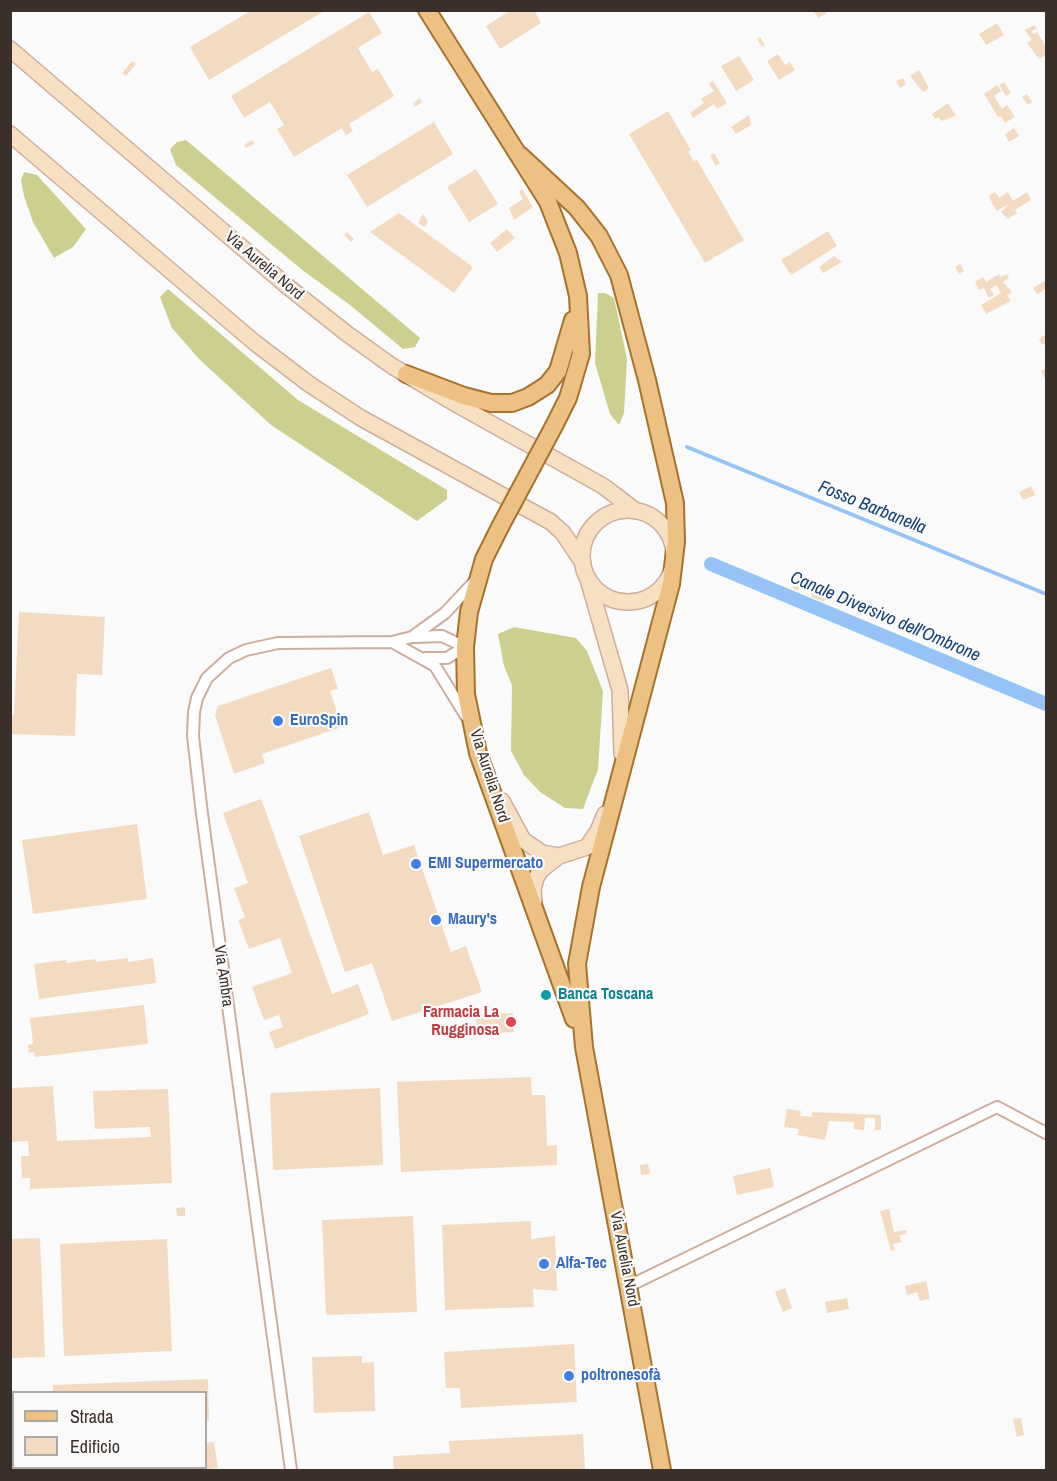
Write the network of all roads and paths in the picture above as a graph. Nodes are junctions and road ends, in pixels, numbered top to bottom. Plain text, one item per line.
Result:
1 (427, 10) edge
2 (10, 49) edge
3 (10, 134) edge
4 (520, 155) junction
5 (578, 296) junction
6 (406, 374) junction
7 (636, 511) junction
8 (674, 562) junction
9 (585, 569) junction
10 (478, 578) junction
11 (412, 637) junction
12 (392, 642) junction
13 (465, 646) junction
14 (423, 657) junction
15 (472, 727) junction
16 (487, 777) junction
17 (619, 781) junction
18 (559, 856) junction
19 (534, 907) junction
20 (584, 1047) junction
21 (1047, 1133) edge
22 (629, 1286) junction
23 (291, 1470) edge
24 (662, 1470) edge

1 - 4 main road, Via Aurelia Nord
2 - 6 main road, Via Aurelia Nord
3 - 9 main road, Via Aurelia Nord
4 - 5 main road, Via Aurelia Nord
4 - 8 main road, Via Aurelia Nord
5 - 6 main road
5 - 10 main road, Via Aurelia Nord, bridge
6 - 7 main road, Via Aurelia Nord
7 - 8 main road, Via Aurelia Nord
7 - 9 main road
8 - 9 main road, Via Aurelia Nord
8 - 17 main road, Via Aurelia Nord
9 - 17 main road
10 - 11 street
10 - 13 main road, Via Aurelia Nord
11 - 12 street
11 - 13 street
12 - 14 street
12 - 23 street, Via Ambra
13 - 14 street
13 - 15 main road, Via Aurelia Nord
14 - 15 street
15 - 16 main road, Via Aurelia Nord
16 - 18 main road
16 - 19 main road, Via Aurelia Nord
17 - 18 main road
17 - 20 main road, Via Aurelia Nord
18 - 19 main road
19 - 20 main road, Via Aurelia Nord
20 - 22 main road, Via Aurelia Nord
21 - 22 street
22 - 24 main road, Via Aurelia Nord

